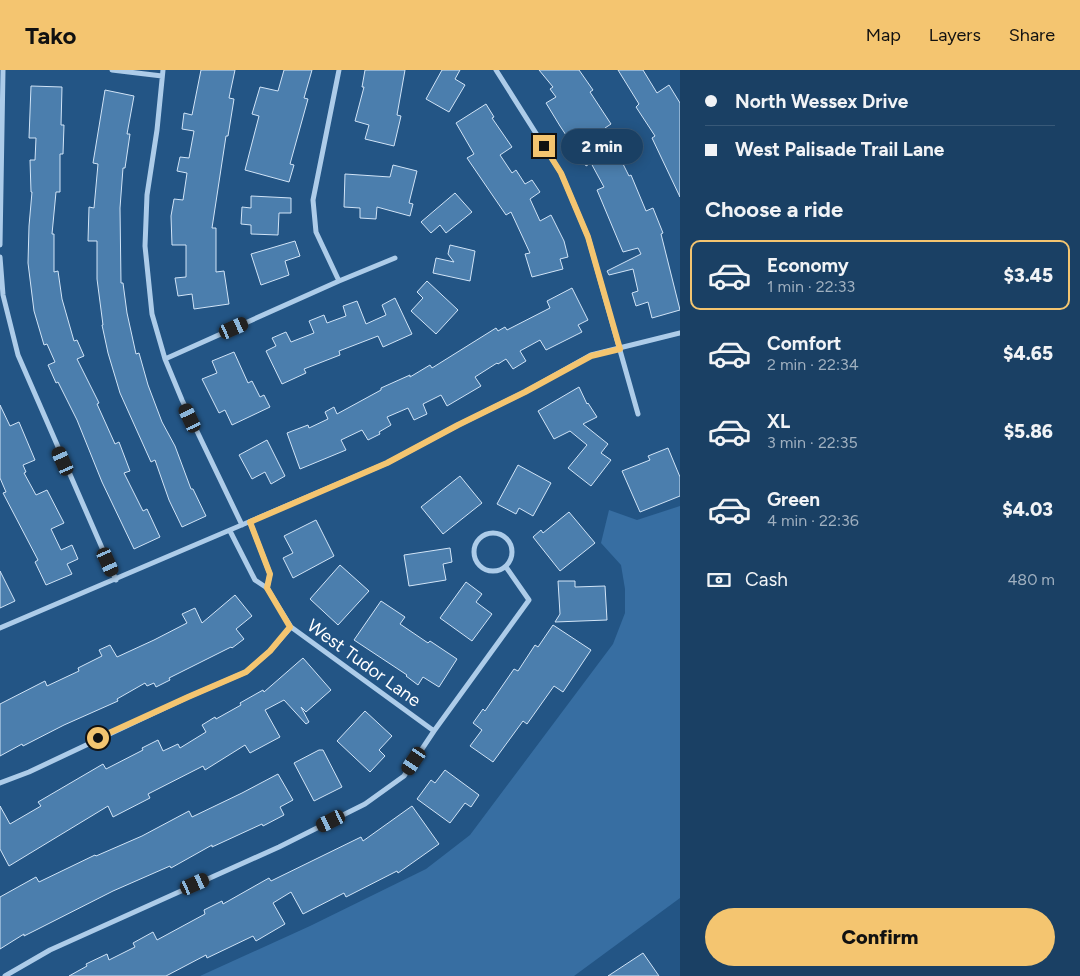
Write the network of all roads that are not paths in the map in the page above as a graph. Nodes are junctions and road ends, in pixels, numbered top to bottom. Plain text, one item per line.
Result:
1 (3, 70) edge
2 (112, 70) edge
3 (163, 70) edge
4 (339, 70) edge
5 (496, 70) edge
6 (162, 76) junction
7 (0, 245) edge
8 (0, 257) edge
9 (395, 258) dead end
10 (339, 281) junction
11 (680, 333) edge
12 (620, 349) junction
13 (165, 359) junction
14 (638, 414) dead end
15 (250, 522) junction
16 (242, 525) junction
17 (230, 531) junction
18 (506, 567) junction
19 (116, 580) junction
20 (267, 588) junction
21 (290, 627) junction
22 (0, 628) edge
23 (434, 731) junction
24 (0, 783) edge
25 (5, 976) edge

1 - 7 street
2 - 6 street
3 - 6 street
4 - 10 street
5 - 12 street
6 - 13 street
8 - 19 street
9 - 10 street
10 - 13 street
11 - 12 street
12 - 14 street
12 - 15 street
13 - 16 street
15 - 16 street
15 - 20 street, West Tudor Lane
16 - 17 street
17 - 19 street
17 - 20 street, West Tudor Lane
18 - 18 street
18 - 23 street
19 - 22 street
20 - 21 street, West Tudor Lane
21 - 23 street, West Tudor Lane
21 - 24 street
23 - 25 street

